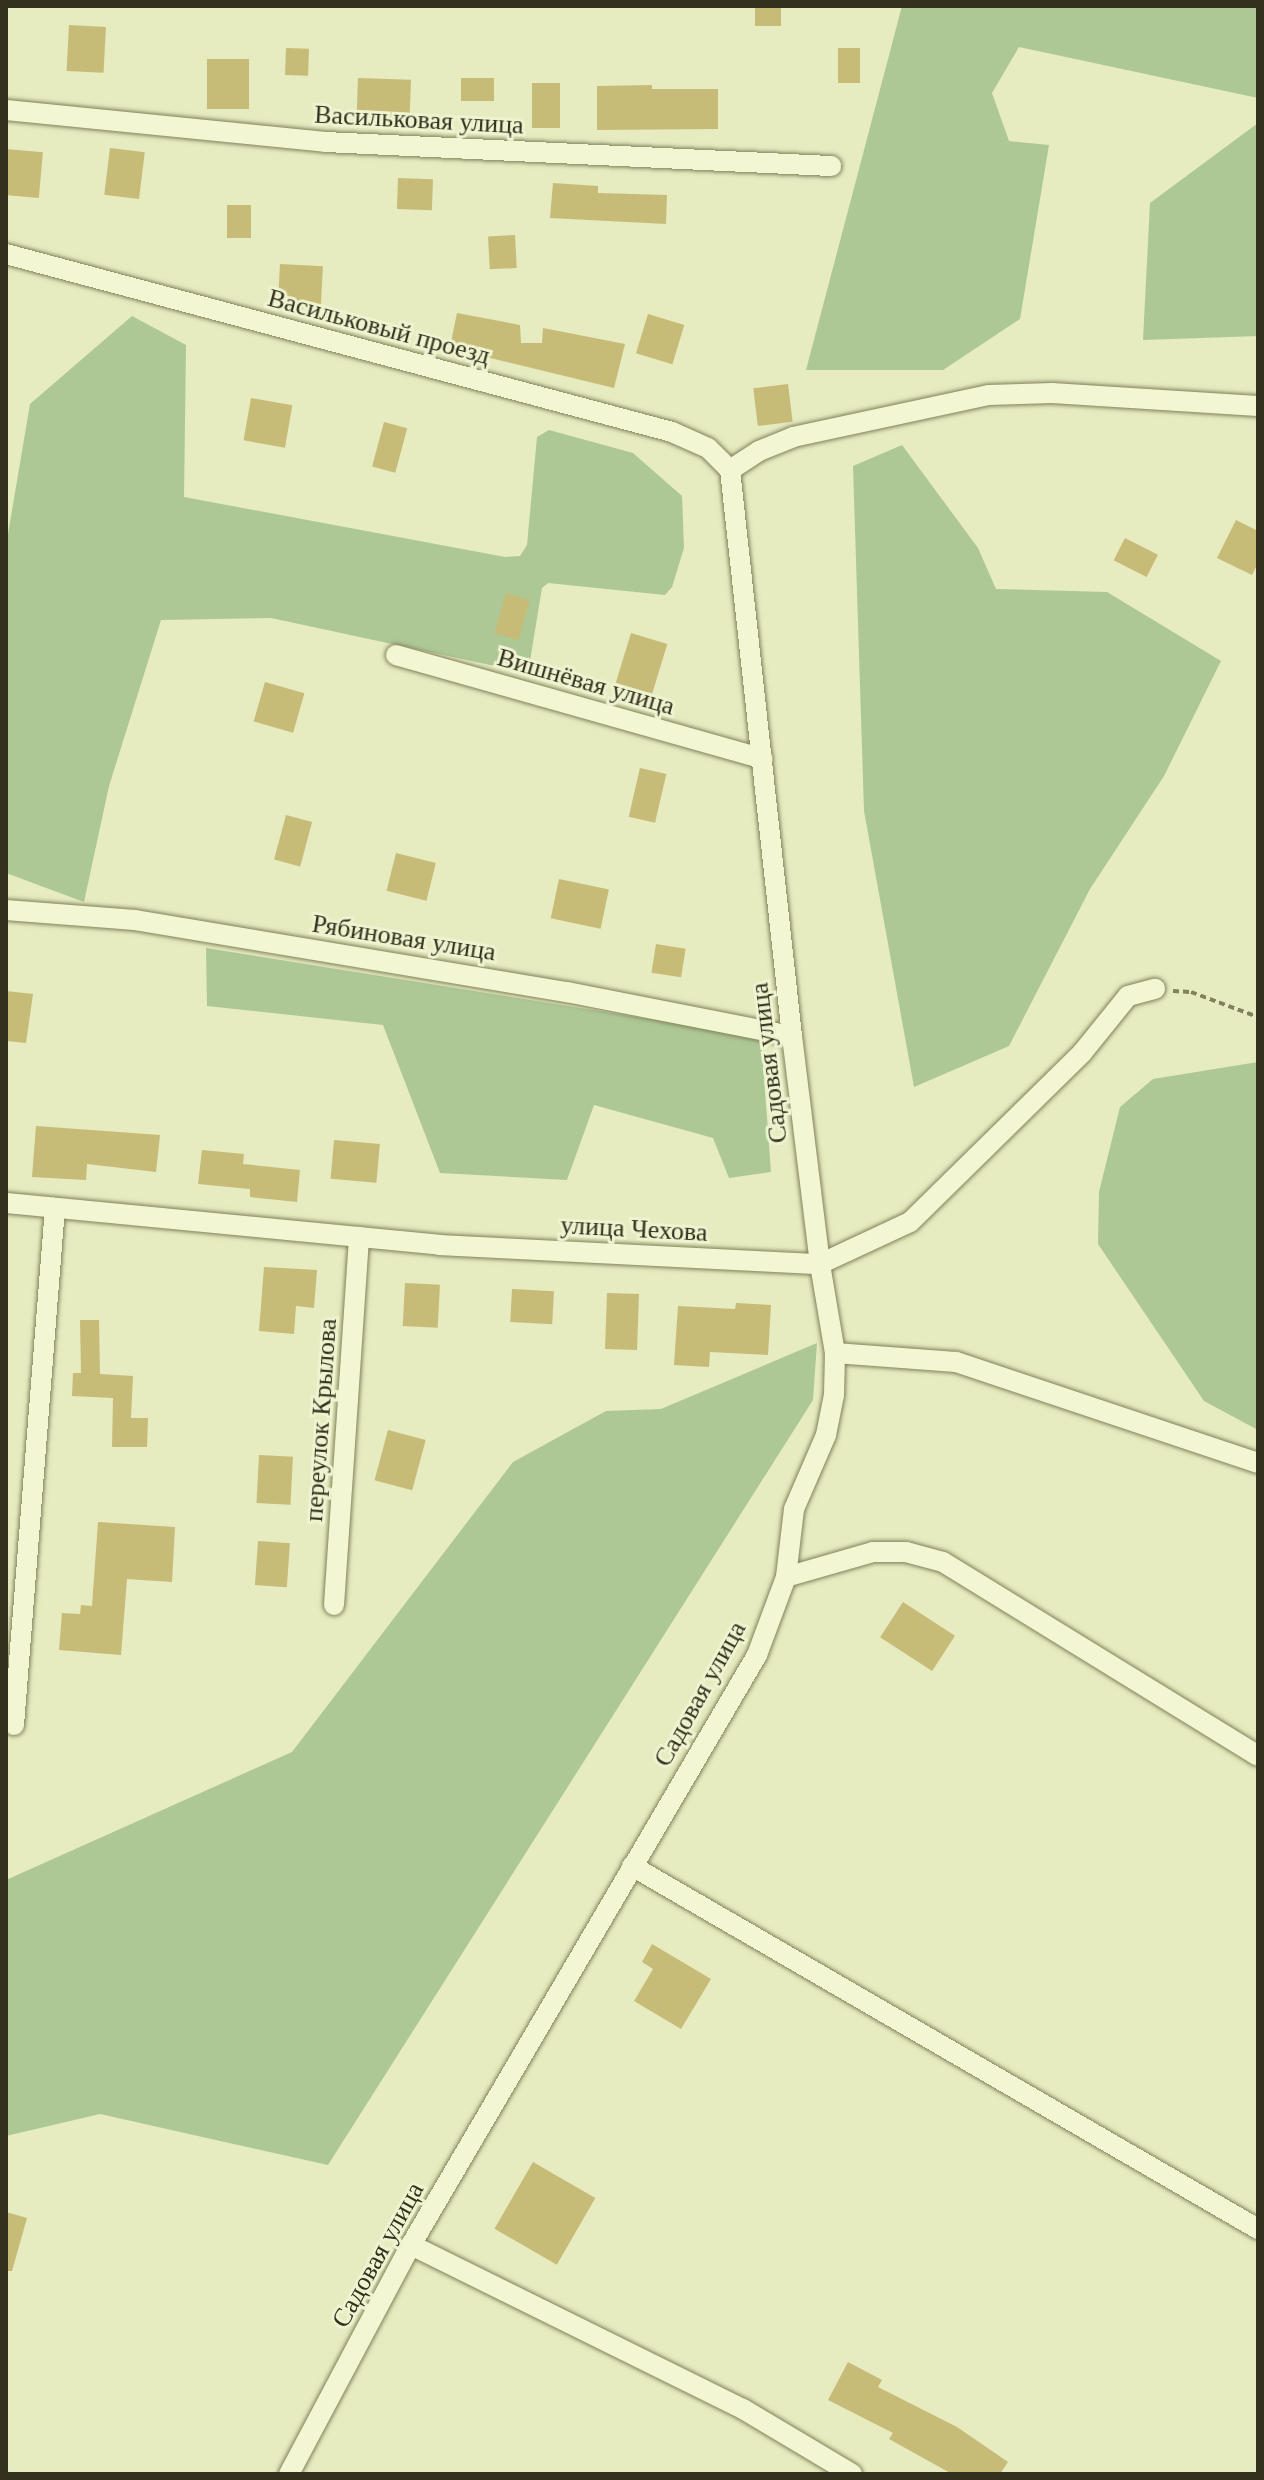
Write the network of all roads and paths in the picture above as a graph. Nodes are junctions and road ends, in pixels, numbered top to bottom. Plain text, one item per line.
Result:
1 (6, 110) edge
2 (831, 166) dead end
3 (6, 254) edge
4 (1258, 406) edge
5 (730, 470) junction
6 (396, 655) dead end
7 (763, 759) junction
8 (6, 910) edge
9 (1155, 989) joint
10 (1258, 1017) edge
11 (792, 1036) junction
12 (6, 1203) edge
13 (55, 1208) junction
14 (359, 1237) junction
15 (820, 1264) junction
16 (835, 1353) junction
17 (1258, 1463) edge
18 (786, 1577) junction
19 (334, 1605) dead end
20 (14, 1725) dead end
21 (1258, 1756) edge
22 (632, 1866) junction
23 (1258, 2229) edge
24 (411, 2245) junction
25 (289, 2474) edge
26 (852, 2474) edge

1 - 2 street, Васильковая улица
3 - 5 street, Васильковый проезд
4 - 5 street
5 - 7 street, Садовая улица
6 - 7 street, Вишнёвая улица
7 - 11 street, Садовая улица
8 - 11 street, Рябиновая улица
9 - 10 path
9 - 15 street, улица Чехова
11 - 15 street, Садовая улица
12 - 13 street, улица Чехова
13 - 14 street, улица Чехова
13 - 20 street
14 - 15 street, улица Чехова
14 - 19 street, переулок Крылова
15 - 16 street, Садовая улица
16 - 17 street
16 - 18 street, Садовая улица
18 - 21 street
18 - 22 street, Садовая улица
22 - 23 street
22 - 24 street, Садовая улица
24 - 25 street, Садовая улица
24 - 26 street

